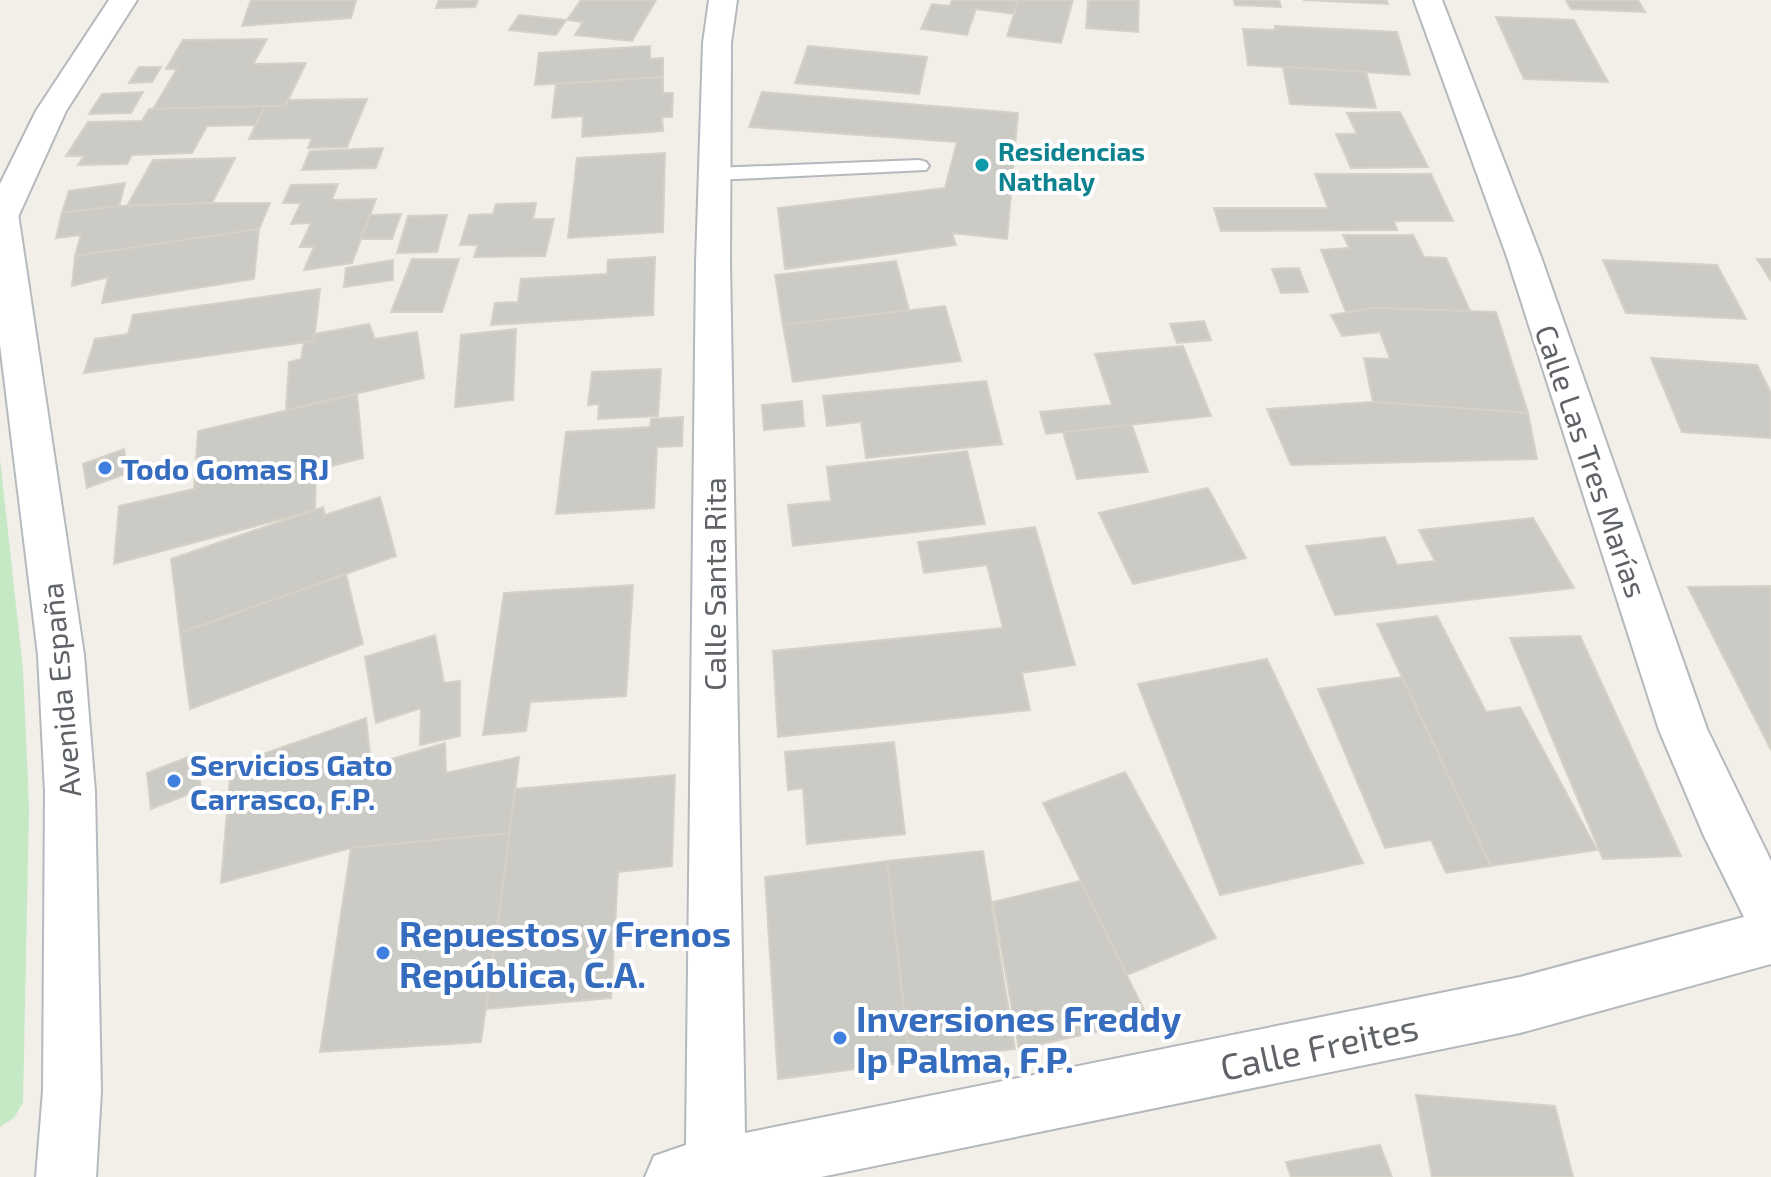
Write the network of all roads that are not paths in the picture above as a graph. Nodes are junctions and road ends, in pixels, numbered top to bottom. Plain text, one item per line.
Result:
1 (123, 0) edge
2 (723, 0) edge
3 (1428, 0) edge
4 (919, 166) dead end
5 (714, 174) junction
6 (1, 212) edge
7 (1771, 916) edge
8 (1771, 937) edge
9 (696, 1173) edge
10 (66, 1177) edge

1 - 6 street
2 - 5 street, Calle Santa Rita
3 - 7 street, Calle Las Tres Marías
4 - 5 lane
5 - 9 street, Calle Santa Rita
6 - 10 street, Avenida España
8 - 9 street, Calle Freites

